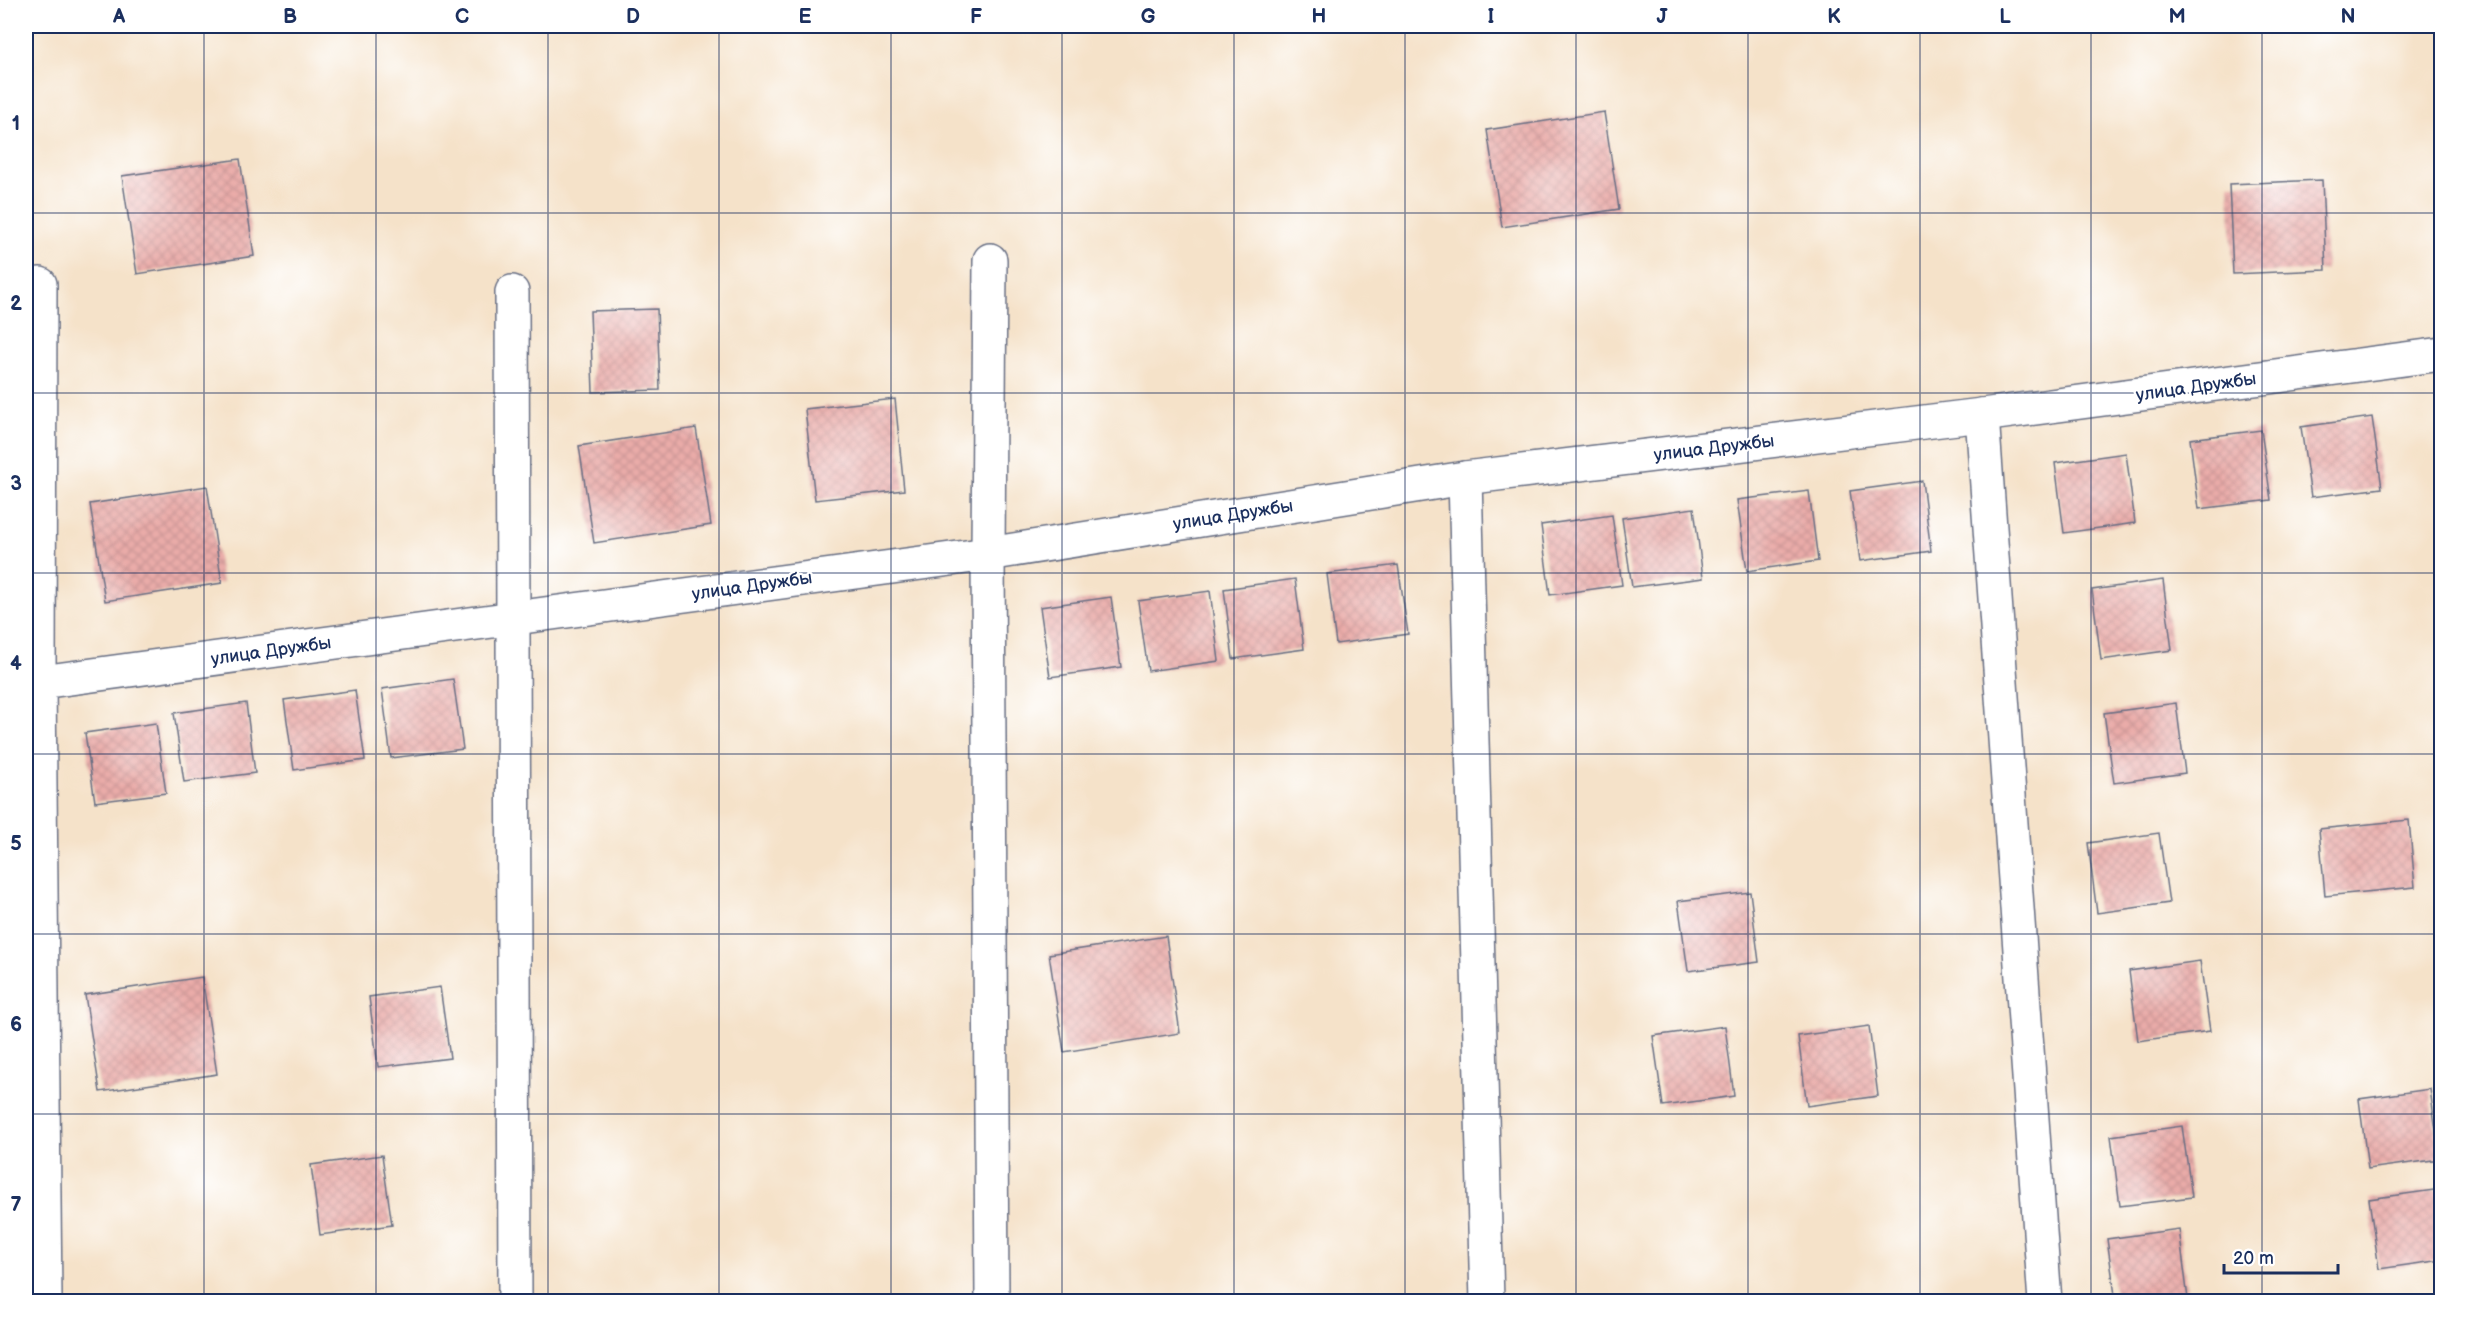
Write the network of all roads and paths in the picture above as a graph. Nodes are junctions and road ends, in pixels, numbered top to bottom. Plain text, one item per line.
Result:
1 (990, 260) dead end
2 (40, 285) dead end
3 (512, 292) dead end
4 (2442, 354) edge
5 (1982, 415) junction
6 (1465, 478) junction
7 (988, 554) junction
8 (512, 619) junction
9 (32, 683) edge
10 (45, 1302) edge
11 (515, 1302) edge
12 (992, 1302) edge
13 (1486, 1302) edge
14 (2045, 1302) edge

1 - 7 street
2 - 9 street
3 - 8 street
4 - 5 street, улица Дружбы
5 - 6 street, улица Дружбы
5 - 14 street
6 - 7 street, улица Дружбы
6 - 13 street
7 - 8 street, улица Дружбы
7 - 12 street
8 - 9 street, улица Дружбы
8 - 11 street
9 - 10 street

